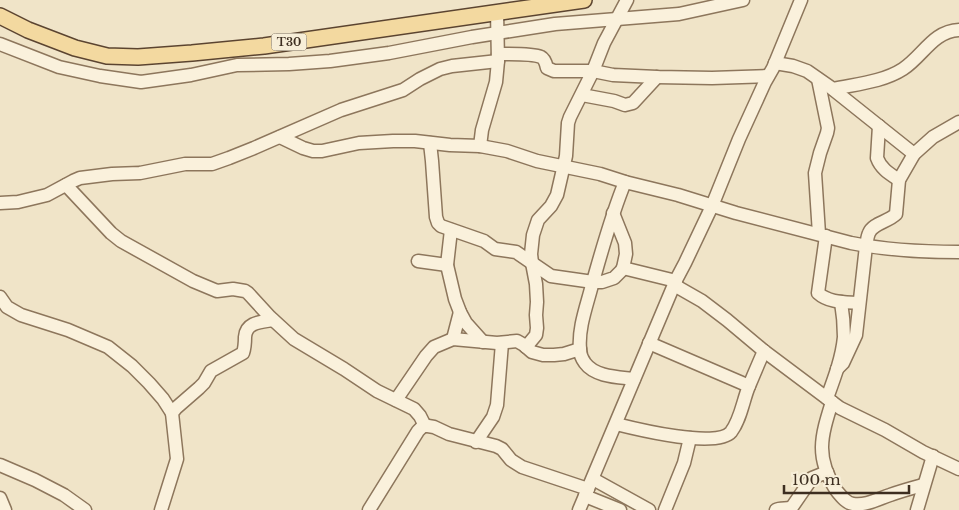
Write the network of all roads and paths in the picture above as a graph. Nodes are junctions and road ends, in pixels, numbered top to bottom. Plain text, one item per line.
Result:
1 (584, 0) edge
2 (627, 0) edge
3 (743, 0) edge
4 (802, 1) edge
5 (497, 12) junction
6 (0, 16) edge
7 (616, 19) junction
8 (959, 30) edge
9 (497, 34) junction
10 (0, 44) edge
11 (498, 57) junction
12 (775, 63) junction
13 (593, 71) junction
14 (768, 76) junction
15 (657, 77) junction
16 (818, 79) junction
17 (832, 89) junction
18 (582, 95) junction
19 (959, 122) edge
20 (878, 126) junction
21 (280, 137) junction
22 (430, 143) junction
23 (480, 146) junction
24 (914, 154) junction
25 (564, 167) junction
26 (600, 174) junction
27 (899, 180) junction
28 (624, 182) junction
29 (66, 184) junction
30 (0, 203) edge
31 (712, 206) junction
32 (614, 209) junction
33 (451, 230) junction
34 (822, 235) junction
35 (866, 246) junction
36 (959, 252) edge
37 (418, 261) dead end
38 (532, 263) junction
39 (447, 265) junction
40 (623, 268) junction
41 (593, 282) junction
42 (675, 283) junction
43 (0, 298) edge
44 (841, 302) junction
45 (859, 303) junction
46 (460, 312) junction
47 (273, 320) junction
48 (453, 340) junction
49 (483, 342) junction
50 (502, 343) junction
51 (650, 343) junction
52 (526, 346) junction
53 (580, 349) junction
54 (764, 351) junction
55 (837, 369) junction
56 (634, 379) junction
57 (749, 386) junction
58 (396, 400) junction
59 (829, 400) junction
60 (172, 413) junction
61 (616, 424) junction
62 (425, 426) junction
63 (690, 438) junction
64 (476, 442) junction
65 (933, 456) junction
66 (0, 465) edge
67 (959, 469) edge
68 (827, 472) junction
69 (923, 485) junction
70 (589, 488) junction
71 (0, 498) edge
72 (854, 507) edge
73 (4, 510) edge
74 (84, 510) edge
75 (161, 510) edge
76 (369, 510) edge
77 (579, 510) edge
78 (620, 510) edge
79 (649, 510) edge
80 (665, 510) edge
81 (784, 510) edge
82 (916, 510) edge

1 - 5 main road, T30
2 - 7 street
3 - 7 street
4 - 12 street
5 - 6 main road, T30
5 - 9 street
7 - 9 street
7 - 13 street
8 - 17 street
9 - 10 street
9 - 11 street
11 - 13 street
11 - 21 street
11 - 23 street
12 - 14 street
12 - 16 street
13 - 15 street
13 - 18 street
14 - 15 street
14 - 31 street
15 - 18 street
16 - 17 street
16 - 34 street
17 - 20 street
18 - 25 street
19 - 24 street
20 - 24 street
20 - 27 street
21 - 22 street
21 - 29 street
22 - 23 street
22 - 33 street
23 - 25 street
24 - 27 street
25 - 26 street
25 - 38 street
26 - 28 street
26 - 32 street
27 - 35 street
28 - 31 street
28 - 32 street
29 - 30 street
29 - 47 street
31 - 34 street
31 - 42 street
32 - 40 street
32 - 41 street
33 - 38 street
33 - 39 street
34 - 35 street
34 - 44 street
35 - 36 street
35 - 45 street
37 - 39 street
38 - 41 street
38 - 52 street
39 - 46 street
40 - 41 street
40 - 42 street
41 - 53 street
42 - 51 street
42 - 54 street
43 - 60 street
44 - 45 street
44 - 55 street
45 - 55 street
46 - 48 street
46 - 49 street
47 - 58 street
47 - 60 street
48 - 49 street
48 - 58 street
49 - 50 street
50 - 52 street
50 - 64 street
51 - 56 street
51 - 57 street
52 - 53 street
53 - 56 street
54 - 57 street
54 - 59 street
55 - 59 street
56 - 61 street
57 - 63 street
58 - 62 street
59 - 65 street
59 - 68 street
60 - 75 street
61 - 63 street
61 - 70 street
62 - 64 street
62 - 76 street
63 - 80 street
64 - 70 street
65 - 67 street
65 - 69 street
66 - 74 street
68 - 72 street
68 - 81 street
69 - 72 street
69 - 82 street
70 - 77 street
70 - 78 street
70 - 79 street
71 - 73 street

